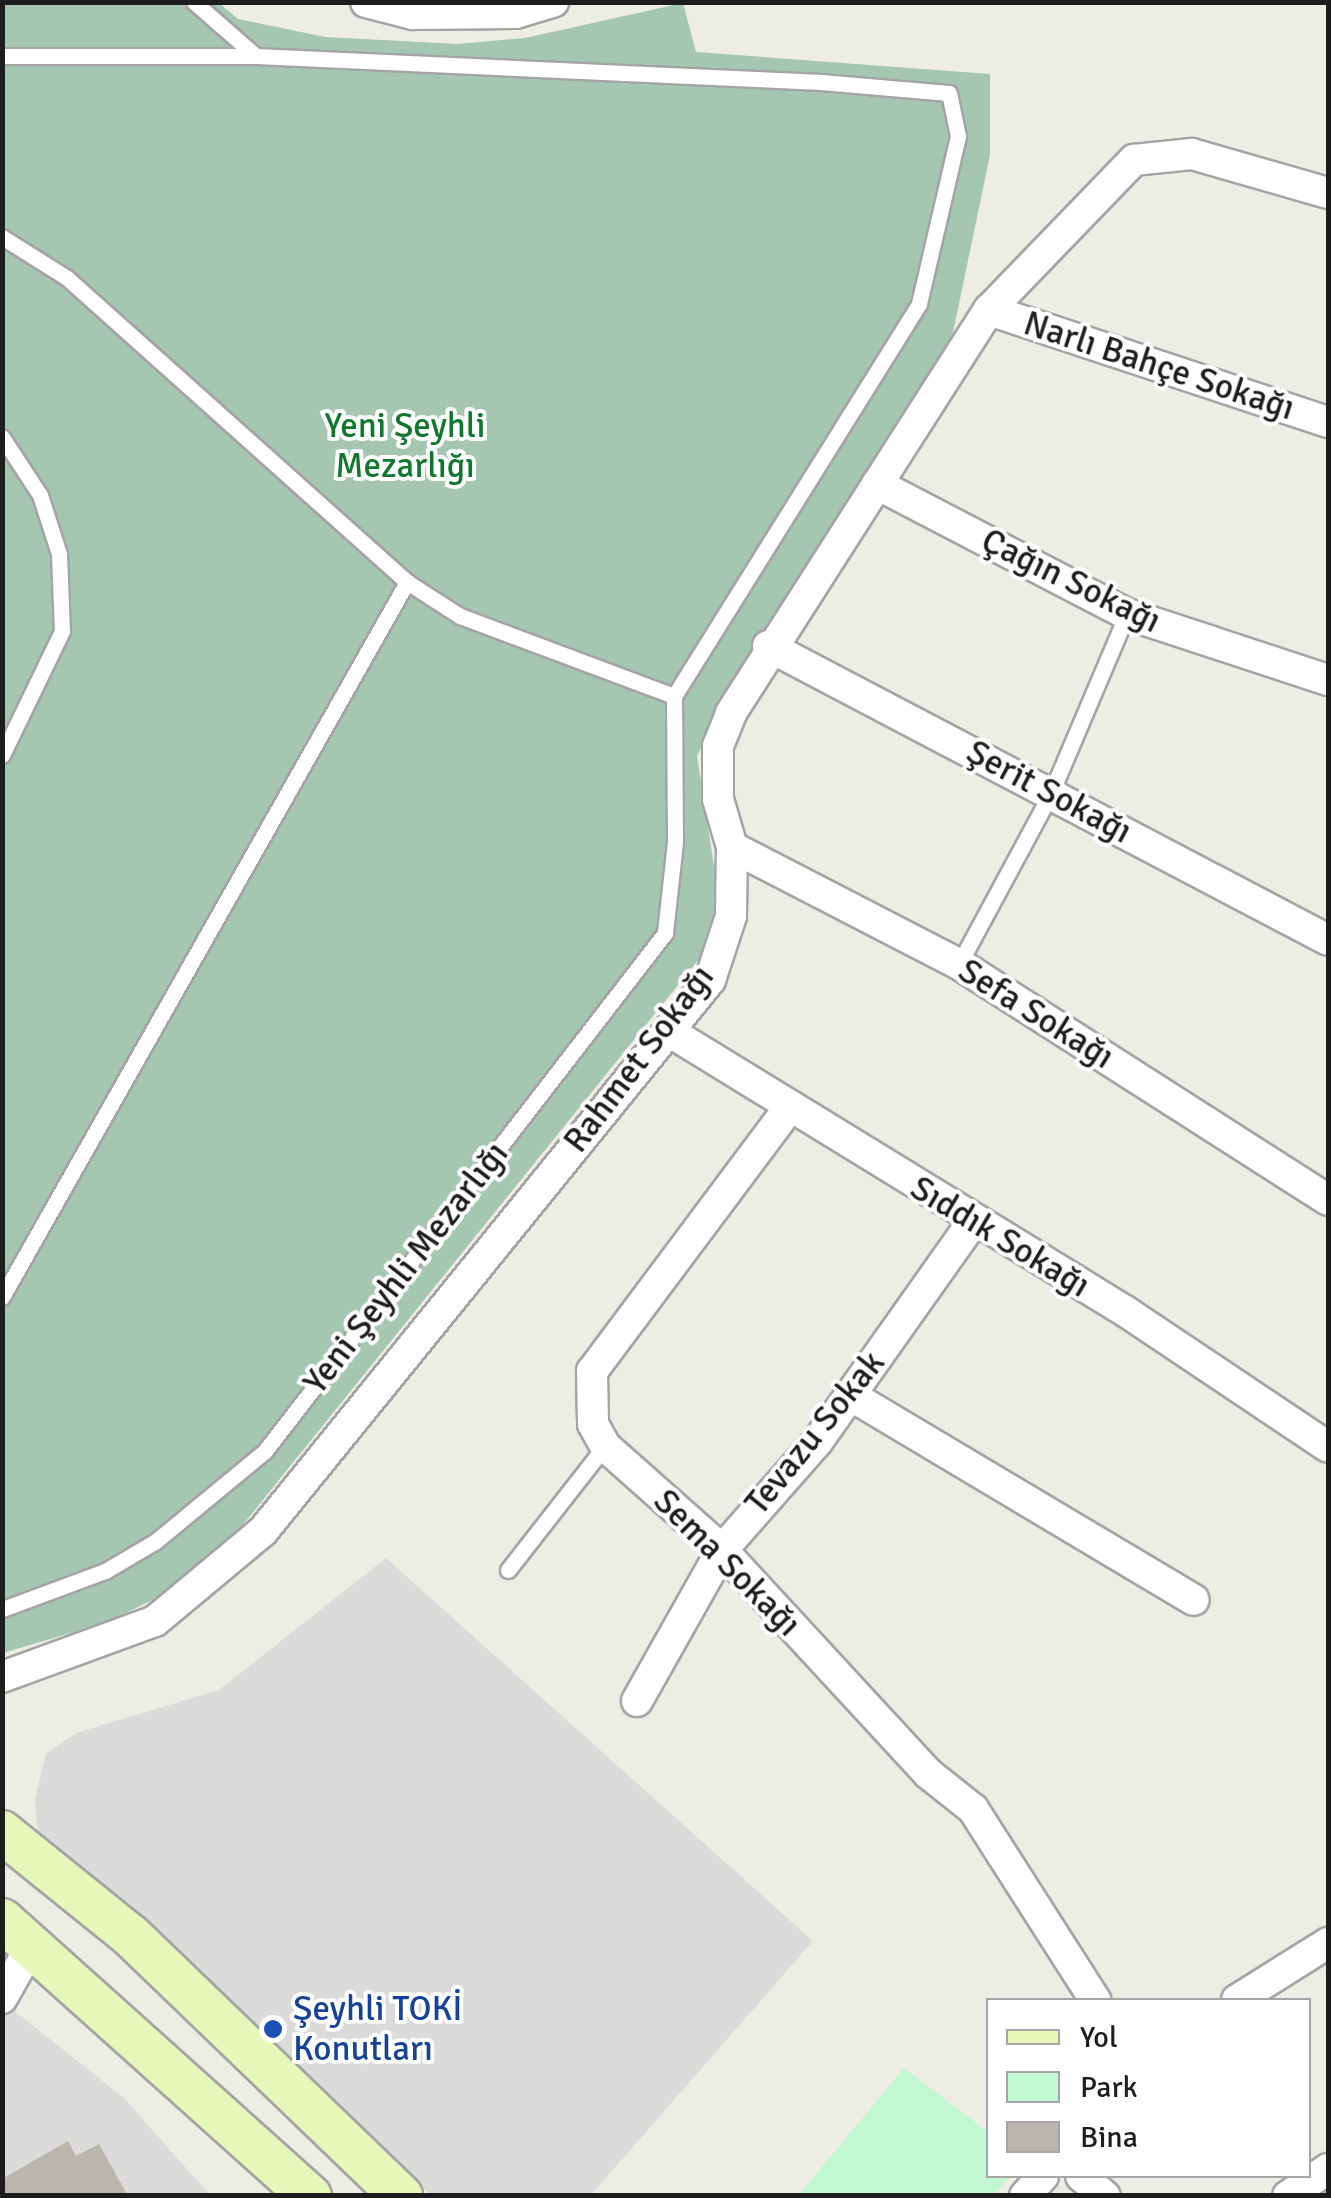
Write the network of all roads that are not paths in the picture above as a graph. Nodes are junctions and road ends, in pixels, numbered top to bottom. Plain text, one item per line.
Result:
1 (194, 2) edge
2 (366, 2) edge
3 (553, 2) edge
4 (480, 8) edge
5 (2, 56) edge
6 (256, 56) junction
7 (1328, 193) edge
8 (2, 237) edge
9 (989, 310) junction
10 (1328, 422) edge
11 (2, 437) edge
12 (877, 484) junction
13 (407, 582) junction
14 (1127, 614) junction
15 (768, 646) junction
16 (1328, 680) edge
17 (674, 696) junction
18 (2, 755) edge
19 (1050, 793) junction
20 (732, 848) junction
21 (1328, 940) edge
22 (959, 964) junction
23 (670, 1032) junction
24 (790, 1108) junction
25 (1328, 1200) edge
26 (972, 1222) junction
27 (2, 1297) edge
28 (850, 1395) junction
29 (605, 1446) junction
30 (1328, 1446) edge
31 (722, 1550) junction
32 (508, 1570) dead end
33 (1194, 1600) dead end
34 (2, 1609) edge
35 (2, 1677) edge
36 (637, 1701) dead end
37 (2, 1832) edge
38 (68, 1885) junction
39 (18, 1931) edge
40 (1328, 1943) edge
41 (2, 1998) edge
42 (1094, 1998) edge
43 (1240, 1998) edge
44 (1328, 2170) edge
45 (1084, 2178) edge
46 (310, 2196) edge
47 (400, 2196) edge
48 (1106, 2196) edge
49 (1288, 2196) edge

1 - 6 lane
2 - 4 street
3 - 4 street
5 - 6 lane
6 - 17 lane
7 - 9 street, Rahmet Sokağı
8 - 13 lane
9 - 10 street, Narlı Bahçe Sokağı
9 - 12 street, Rahmet Sokağı
11 - 18 lane
12 - 14 street, Çağın Sokağı
12 - 15 street, Rahmet Sokağı
13 - 17 lane
13 - 27 lane
14 - 16 street, Çağın Sokağı
14 - 19 lane
15 - 19 street, Şerit Sokağı
15 - 20 street, Rahmet Sokağı
17 - 34 lane, Yeni Şeyhli Mezarlığı
19 - 21 street, Şerit Sokağı
19 - 22 lane
20 - 22 street, Sefa Sokağı
20 - 23 street, Rahmet Sokağı
22 - 25 street, Sefa Sokağı
23 - 24 street, Sıddık Sokağı
23 - 35 street, Rahmet Sokağı
24 - 26 street, Sıddık Sokağı
24 - 29 street, Sema Sokağı
26 - 28 street, Tevazu Sokak
26 - 30 street, Sıddık Sokağı
28 - 31 street, Tevazu Sokak
28 - 33 street
29 - 31 street, Sema Sokağı
29 - 32 lane
31 - 36 street, Tevazu Sokak
31 - 42 street, Sema Sokağı
37 - 38 street
38 - 39 street
38 - 47 street
39 - 41 street
39 - 46 street
40 - 43 street
44 - 49 street
45 - 48 street

